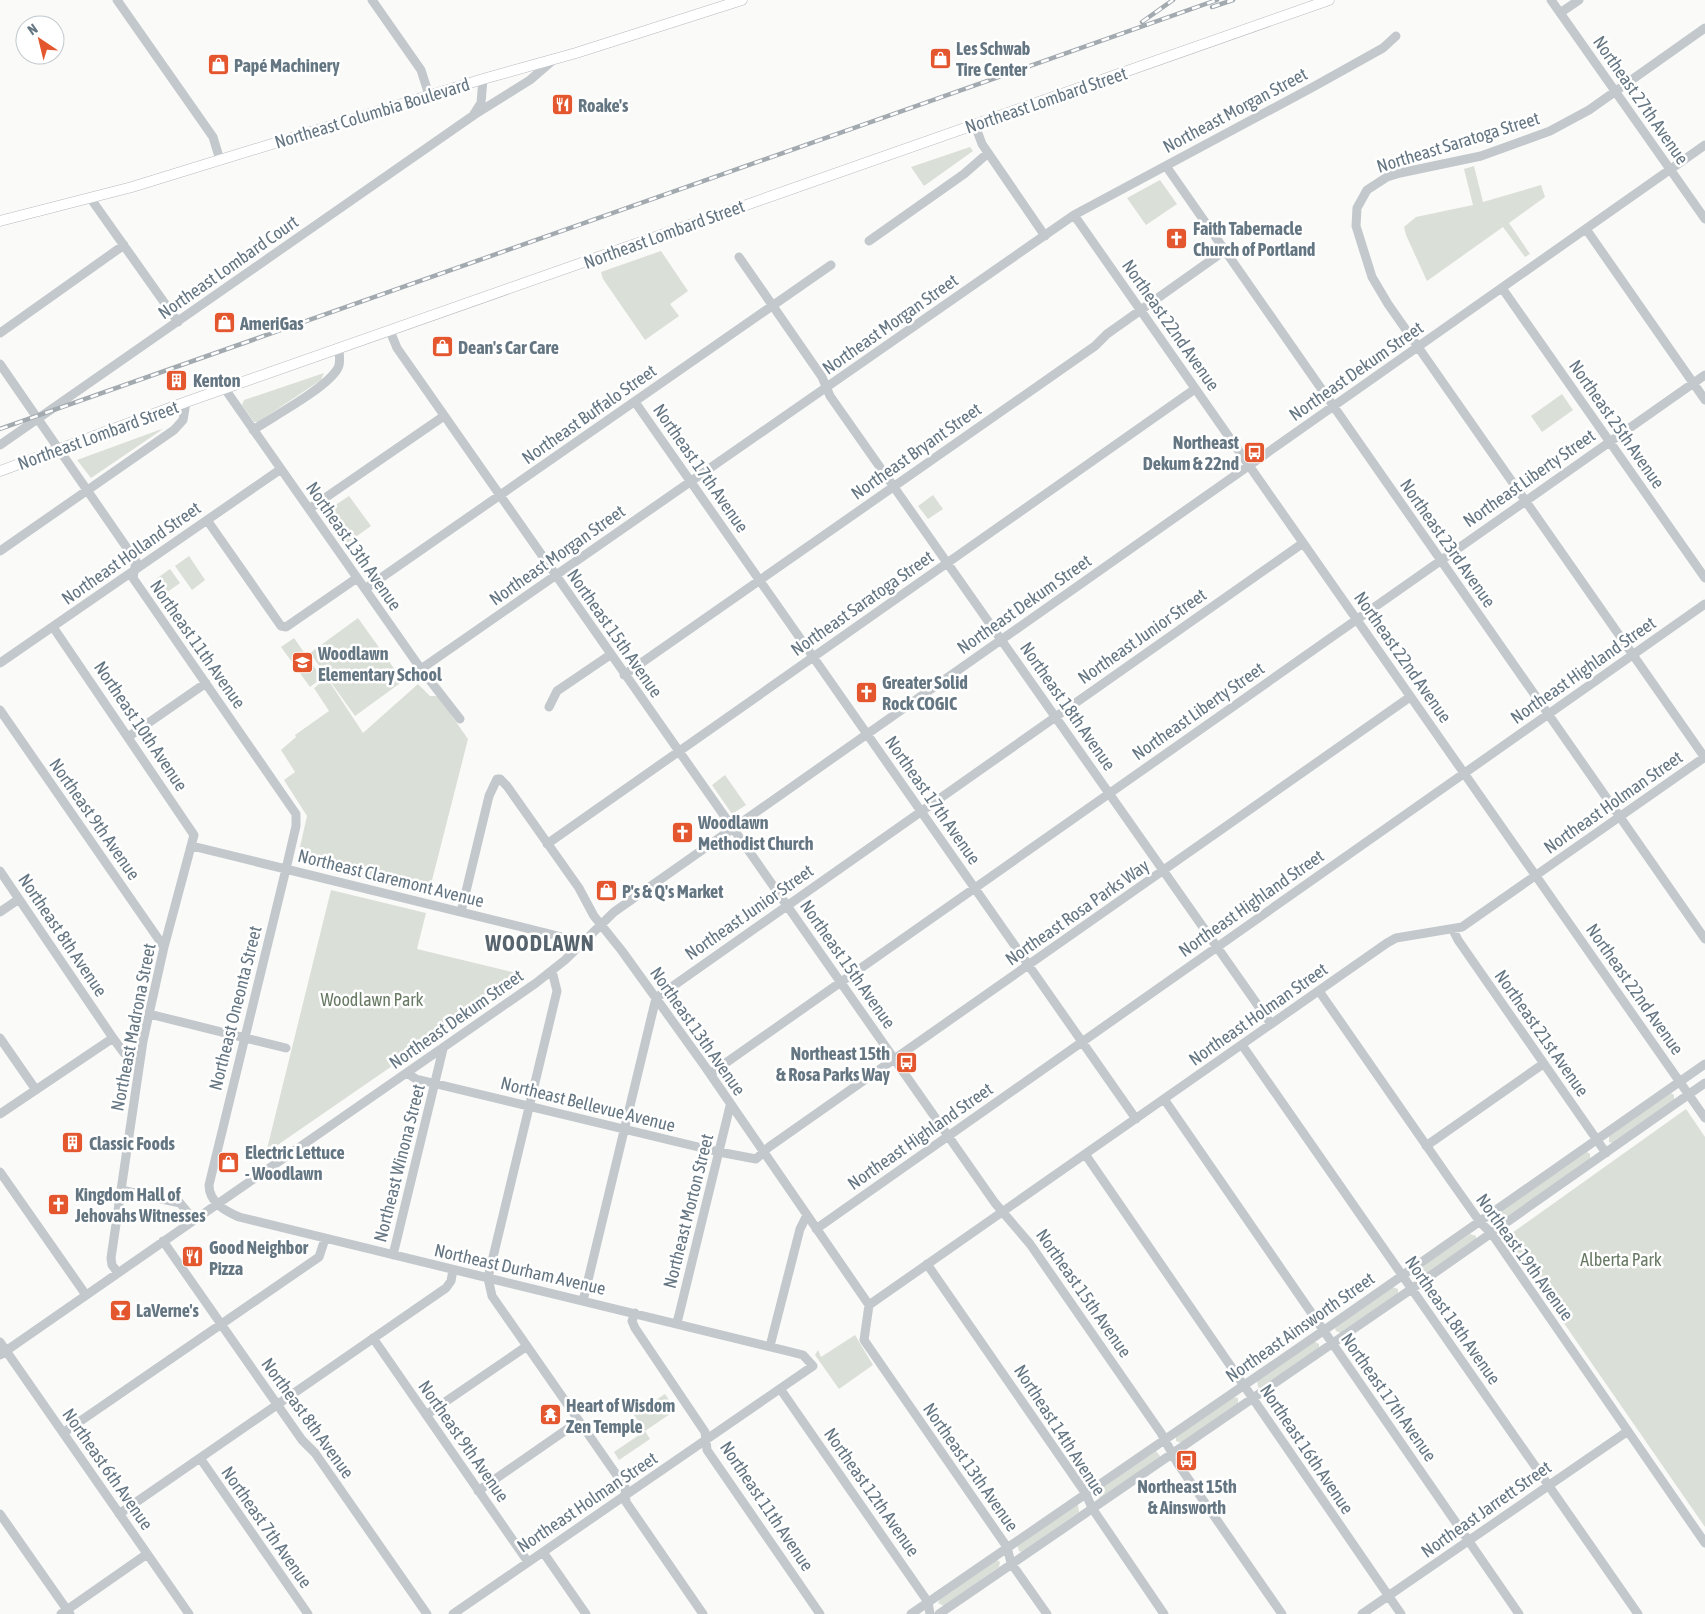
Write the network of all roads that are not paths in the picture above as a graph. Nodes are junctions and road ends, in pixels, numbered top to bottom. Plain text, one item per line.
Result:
1 (117, 0) edge
2 (372, 0) edge
3 (742, 0) edge
4 (1329, 0) edge
5 (1551, 0) edge
6 (1579, 0) edge
7 (1560, 13) junction
8 (1705, 28) edge
9 (1396, 36) dead end
10 (552, 60) junction
11 (483, 79) junction
12 (1615, 91) junction
13 (430, 95) junction
14 (474, 115) junction
15 (975, 125) junction
16 (1705, 145) edge
17 (988, 153) junction
18 (220, 160) junction
19 (1166, 166) junction
20 (1670, 170) junction
21 (91, 198) junction
22 (1074, 215) junction
23 (1705, 219) edge
24 (0, 221) edge
25 (1586, 229) junction
26 (1045, 236) junction
27 (869, 241) dead end
28 (124, 245) junction
29 (1224, 251) junction
30 (739, 257) dead end
31 (831, 265) dead end
32 (1502, 288) junction
33 (773, 306) junction
34 (1141, 311) junction
35 (178, 322) junction
36 (390, 331) junction
37 (0, 332) edge
38 (1418, 347) junction
39 (339, 349) junction
40 (0, 364) edge
41 (1705, 375) edge
42 (1693, 383) junction
43 (827, 388) junction
44 (225, 389) junction
45 (1195, 389) junction
46 (1705, 400) edge
47 (186, 402) junction
48 (635, 402) junction
49 (1333, 407) junction
50 (444, 416) junction
51 (39, 420) junction
52 (253, 430) junction
53 (1609, 442) junction
54 (0, 445) edge
55 (58, 449) junction
56 (1249, 467) junction
57 (280, 469) junction
58 (0, 471) edge
59 (691, 482) junction
60 (894, 486) junction
61 (88, 490) junction
62 (499, 496) junction
63 (1525, 502) junction
64 (309, 509) junction
65 (207, 520) junction
66 (1303, 544) junction
67 (0, 551) edge
68 (1441, 560) junction
69 (948, 563) junction
70 (134, 570) junction
71 (556, 577) junction
72 (357, 578) junction
73 (1705, 578) edge
74 (760, 581) junction
75 (365, 590) junction
76 (1705, 604) edge
77 (1357, 620) junction
78 (53, 627) junction
79 (1002, 640) junction
80 (610, 654) junction
81 (1633, 655) junction
82 (813, 658) junction
83 (0, 663) edge
84 (421, 670) junction
85 (624, 675) junction
86 (206, 683) junction
87 (1410, 697) junction
88 (548, 708) dead end
89 (0, 710) edge
90 (1548, 714) junction
91 (1055, 717) junction
92 (460, 719) dead end
93 (867, 734) junction
94 (128, 737) junction
95 (678, 752) junction
96 (1705, 758) edge
97 (1464, 774) junction
98 (1109, 793) junction
99 (921, 811) junction
100 (1620, 817) junction
101 (297, 818) joint
102 (732, 829) junction
103 (547, 844) junction
104 (192, 846) junction
105 (286, 869) junction
106 (0, 871) edge
107 (1163, 871) junction
108 (1536, 876) junction
109 (974, 888) junction
110 (19, 899) junction
111 (787, 905) junction
112 (0, 912) edge
113 (461, 912) junction
114 (601, 926) junction
115 (1453, 930) junction
116 (1705, 939) edge
117 (580, 946) junction
118 (164, 947) junction
119 (1217, 947) junction
120 (1029, 965) junction
121 (552, 972) junction
122 (841, 982) junction
123 (1319, 991) junction
124 (656, 998) junction
125 (149, 1014) junction
126 (1272, 1024) junction
127 (0, 1038) edge
128 (113, 1038) junction
129 (245, 1038) junction
130 (1082, 1042) junction
131 (1242, 1045) junction
132 (286, 1048) dead end
133 (443, 1049) junction
134 (895, 1059) junction
135 (140, 1060) junction
136 (1544, 1064) junction
137 (1705, 1064) edge
138 (407, 1073) junction
139 (710, 1074) junction
140 (1680, 1082) junction
141 (1705, 1083) edge
142 (435, 1084) junction
143 (36, 1090) junction
144 (1689, 1095) junction
145 (1164, 1099) junction
146 (529, 1106) junction
147 (730, 1106) junction
148 (0, 1114) edge
149 (1136, 1118) junction
150 (1705, 1118) edge
151 (624, 1129) junction
152 (949, 1136) junction
153 (1597, 1140) junction
154 (1426, 1146) junction
155 (719, 1152) junction
156 (1606, 1153) junction
157 (763, 1154) junction
158 (1085, 1154) junction
159 (0, 1172) edge
160 (121, 1190) junction
161 (218, 1204) junction
162 (1002, 1212) junction
163 (807, 1215) junction
164 (194, 1220) junction
165 (1480, 1222) junction
166 (816, 1229) junction
167 (1492, 1234) junction
168 (325, 1239) junction
169 (163, 1241) junction
170 (394, 1256) junction
171 (928, 1264) junction
172 (453, 1270) junction
173 (118, 1273) junction
174 (1402, 1276) junction
175 (488, 1278) junction
176 (1413, 1288) junction
177 (86, 1295) junction
178 (583, 1301) junction
179 (869, 1305) junction
180 (634, 1313) junction
181 (677, 1323) junction
182 (221, 1325) junction
183 (1323, 1331) junction
184 (373, 1338) junction
185 (0, 1342) edge
186 (1333, 1343) junction
187 (527, 1346) junction
188 (770, 1346) junction
189 (3, 1353) edge
190 (813, 1366) joint
191 (1244, 1385) junction
192 (781, 1390) junction
193 (1252, 1398) junction
194 (278, 1405) junction
195 (426, 1415) junction
196 (579, 1421) junction
197 (1628, 1431) junction
198 (63, 1433) junction
199 (1165, 1440) junction
200 (706, 1441) junction
201 (1172, 1454) junction
202 (200, 1458) junction
203 (1549, 1485) junction
204 (478, 1491) junction
205 (1086, 1494) junction
206 (626, 1496) junction
207 (1092, 1508) junction
208 (0, 1514) edge
209 (120, 1514) junction
210 (1468, 1540) junction
211 (1705, 1543) edge
212 (1007, 1547) junction
213 (543, 1552) junction
214 (147, 1554) junction
215 (528, 1562) junction
216 (1011, 1563) junction
217 (1388, 1596) junction
218 (928, 1602) junction
219 (66, 1613) edge
220 (189, 1614) edge
221 (308, 1614) edge
222 (427, 1614) edge
223 (453, 1614) edge
224 (586, 1614) edge
225 (704, 1614) edge
226 (820, 1614) edge
227 (911, 1614) edge
228 (930, 1614) edge
229 (939, 1614) edge
230 (1046, 1614) edge
231 (1164, 1614) edge
232 (1282, 1614) edge
233 (1362, 1614) edge
234 (1400, 1614) edge
235 (1519, 1614) edge
236 (1638, 1614) edge

1 - 18 street
2 - 13 street
3 - 10 main road, Northeast Columbia Boulevard
4 - 15 main road, Northeast Lombard Street
5 - 7 street, Northeast 27th Avenue
6 - 7 street
7 - 12 street, Northeast 27th Avenue
8 - 12 street, Northeast Saratoga Street
9 - 19 street, Northeast Morgan Street
10 - 11 main road, Northeast Columbia Boulevard
10 - 14 street, Northeast Lombard Court
11 - 13 main road, Northeast Columbia Boulevard
11 - 14 street
12 - 20 street, Northeast 27th Avenue
12 - 38 street, Northeast Saratoga Street
13 - 18 main road, Northeast Columbia Boulevard
14 - 35 street, Northeast Lombard Court
15 - 17 street
15 - 36 main road, Northeast Lombard Street
16 - 20 street, Northeast Dekum Street
17 - 26 street
17 - 27 street
18 - 21 main road, Northeast Columbia Boulevard
19 - 22 street, Northeast Morgan Street
19 - 29 street, Northeast 23rd Avenue
20 - 23 street, Northeast 27th Avenue
20 - 25 street, Northeast Dekum Street
21 - 24 main road, Northeast Columbia Boulevard
21 - 28 street
22 - 26 street, Northeast Morgan Street
22 - 34 street, Northeast 22nd Avenue
25 - 32 street, Northeast Dekum Street
25 - 42 street
26 - 43 street, Northeast Morgan Street
28 - 35 street
28 - 37 street
29 - 34 street, Northeast Bryant Street
29 - 49 street, Northeast 23rd Avenue
30 - 33 street, Northeast 18th Avenue
31 - 33 street, Northeast Buffalo Street
32 - 38 street, Northeast Dekum Street
32 - 53 street, Northeast 25th Avenue
33 - 43 street, Northeast 18th Avenue
33 - 48 street, Northeast Buffalo Street
34 - 45 street, Northeast 22nd Avenue
34 - 60 street, Northeast Bryant Street
35 - 51 street, Northeast Lombard Court
36 - 39 main road, Northeast Lombard Street
36 - 50 street, Northeast 15th Avenue
38 - 49 street, Northeast Dekum Street
38 - 63 street, Northeast Saratoga Street
39 - 44 main road, Northeast Lombard Street
39 - 52 street
40 - 51 street, Northeast 11th Avenue
41 - 42 street, Northeast Liberty Street
42 - 46 street
42 - 53 street, Northeast Liberty Street
43 - 59 street, Northeast Morgan Street
43 - 60 street, Northeast 18th Avenue
44 - 47 main road, Northeast Lombard Street
44 - 52 street, Northeast 13th Avenue
45 - 56 street, Northeast 22nd Avenue
45 - 69 street, Northeast Saratoga Street
47 - 55 main road, Northeast Lombard Street
47 - 61 street
48 - 59 street, Northeast 17th Avenue
48 - 62 street, Northeast Buffalo Street
49 - 56 street, Northeast Dekum Street
49 - 68 street, Northeast 23rd Avenue
50 - 62 street, Northeast 15th Avenue
50 - 64 street
51 - 54 street, Northeast Lombard Court
51 - 55 street, Northeast 11th Avenue
52 - 57 street, Northeast 13th Avenue
53 - 63 street, Northeast Liberty Street
53 - 73 street, Northeast 25th Avenue
55 - 58 main road, Northeast Lombard Street
55 - 61 street, Northeast 11th Avenue
56 - 66 street, Northeast 22nd Avenue
56 - 79 street, Northeast Dekum Street
57 - 64 street, Northeast 13th Avenue
57 - 65 street, Northeast Holland Street
59 - 71 street, Northeast Morgan Street
59 - 74 street, Northeast 17th Avenue
60 - 69 street, Northeast 18th Avenue
60 - 74 street, Northeast Bryant Street
61 - 67 street
61 - 70 street, Northeast 11th Avenue
62 - 71 street, Northeast 15th Avenue
62 - 75 street, Northeast Buffalo Street
63 - 68 street, Northeast Liberty Street
63 - 81 street, Northeast Saratoga Street
64 - 72 street, Northeast 13th Avenue
65 - 70 street, Northeast Holland Street
65 - 72 street
66 - 77 street, Northeast 22nd Avenue
66 - 91 street, Northeast Junior Street
68 - 77 street, Northeast Liberty Street
68 - 90 street, Northeast 23rd Avenue
69 - 79 street, Northeast 18th Avenue
69 - 82 street, Northeast Saratoga Street
70 - 78 street, Northeast Holland Street
70 - 86 street, Northeast 11th Avenue
71 - 80 street, Northeast 15th Avenue
71 - 84 street, Northeast Morgan Street
72 - 75 street, Northeast 13th Avenue
74 - 82 street, Northeast 17th Avenue
74 - 85 street, Northeast Bryant Street
75 - 84 street, Northeast 13th Avenue
76 - 81 street, Northeast Highland Street
77 - 87 street, Northeast 22nd Avenue
77 - 98 street, Northeast Liberty Street
78 - 83 street, Northeast Holland Street
78 - 94 street, Northeast 10th Avenue
79 - 91 street, Northeast 18th Avenue
79 - 93 street, Northeast Dekum Street
80 - 85 street, Northeast 15th Avenue
80 - 88 street
81 - 90 street, Northeast Highland Street
81 - 96 street, Northeast Saratoga Street
82 - 93 street, Northeast 17th Avenue
82 - 95 street, Northeast Saratoga Street
84 - 92 street, Northeast 13th Avenue
85 - 95 street, Northeast 15th Avenue
86 - 94 street
86 - 101 street, Northeast 11th Avenue
87 - 97 street, Northeast 22nd Avenue
87 - 107 street, Northeast Rosa Parks Way
89 - 118 street, Northeast 9th Avenue
90 - 97 street, Northeast Highland Street
90 - 100 street, Northeast 23rd Avenue
91 - 98 street, Northeast 18th Avenue
91 - 99 street, Northeast Junior Street
93 - 99 street, Northeast 17th Avenue
93 - 102 street, Northeast Dekum Street
94 - 104 street, Northeast 10th Avenue
95 - 102 street, Northeast 15th Avenue
95 - 103 street, Northeast Saratoga Street
96 - 100 street, Northeast Holman Street
97 - 108 street, Northeast 22nd Avenue
97 - 119 street, Northeast Highland Street
98 - 107 street, Northeast 18th Avenue
98 - 109 street, Northeast Liberty Street
99 - 109 street, Northeast 17th Avenue
99 - 111 street, Northeast Junior Street
100 - 108 street, Northeast Holman Street
100 - 116 street, Northeast 23rd Avenue
101 - 105 street, Northeast Oneonta Street
102 - 111 street, Northeast 15th Avenue
102 - 114 street, Northeast Dekum Street
103 - 113 street, Northeast 13th Avenue
103 - 114 street, Northeast 13th Avenue
104 - 105 street, Northeast Claremont Avenue
104 - 118 street, Northeast Madrona Street
105 - 113 street, Northeast Claremont Avenue
105 - 129 street, Northeast Oneonta Street
106 - 110 street, Northeast 8th Avenue
107 - 119 street, Northeast 18th Avenue
107 - 120 street, Northeast Rosa Parks Way
108 - 115 street, Northeast Holman Street
108 - 140 street, Northeast 22nd Avenue
109 - 120 street, Northeast 17th Avenue
109 - 122 street, Northeast Liberty Street
110 - 112 street
110 - 128 street, Northeast 8th Avenue
111 - 122 street, Northeast 15th Avenue
111 - 124 street, Northeast Junior Street
113 - 117 street, Northeast Claremont Avenue
114 - 117 street, Northeast Dekum Street
114 - 124 street, Northeast 13th Avenue
115 - 123 street, Northeast Holman Street
115 - 136 street, Northeast 21st Avenue
117 - 121 street, Northeast Dekum Street
118 - 125 street, Northeast Madrona Street
119 - 126 street, Northeast 18th Avenue
119 - 130 street, Northeast Highland Street
120 - 130 street, Northeast 17th Avenue
120 - 134 street, Northeast Rosa Parks Way
121 - 133 street, Northeast Dekum Street
121 - 146 street
122 - 134 street, Northeast 15th Avenue
122 - 139 street, Northeast Liberty Street
123 - 126 street, Northeast Holman Street
123 - 154 street, Northeast 19th Avenue
124 - 139 street, Northeast 13th Avenue
124 - 151 street
125 - 129 street
125 - 135 street, Northeast Madrona Street
126 - 131 street, Northeast Holman Street
127 - 143 street
128 - 135 street, Northeast 8th Avenue
128 - 143 street
129 - 132 street
129 - 161 street, Northeast Oneonta Street
130 - 149 street, Northeast 17th Avenue
130 - 152 street, Northeast Highland Street
131 - 145 street, Northeast Holman Street
131 - 174 street, Northeast 18th Avenue
133 - 138 street, Northeast Dekum Street
133 - 142 street, Northeast Winona Street
134 - 152 street, Northeast 15th Avenue
134 - 157 street, Northeast Rosa Parks Way
135 - 160 street, Northeast Madrona Street
136 - 153 street, Northeast 21st Avenue
136 - 154 street
137 - 140 street, Northeast Ainsworth Street
138 - 142 street, Northeast Bellevue Avenue
138 - 161 street, Northeast Dekum Street
139 - 147 street, Northeast 13th Avenue
140 - 144 street, Northeast 22nd Avenue
140 - 153 street, Northeast Ainsworth Street
141 - 144 street, Northeast Ainsworth Street
142 - 146 street, Northeast Bellevue Avenue
142 - 170 street, Northeast Winona Street
143 - 148 street
144 - 150 street, Northeast 22nd Avenue
144 - 156 street, Northeast Ainsworth Street
145 - 149 street, Northeast Holman Street
145 - 183 street, Northeast 17th Avenue
146 - 151 street, Northeast Bellevue Avenue
146 - 175 street
147 - 155 street, Northeast Morton Street
147 - 157 street, Northeast 13th Avenue
149 - 158 street, Northeast Holman Street
151 - 155 street, Northeast Bellevue Avenue
151 - 178 street
152 - 162 street, Northeast 15th Avenue
152 - 166 street, Northeast Highland Street
153 - 156 street, Northeast 21st Avenue
153 - 165 street, Northeast Ainsworth Street
154 - 165 street, Northeast 19th Avenue
155 - 157 street, Northeast Bellevue Avenue
155 - 181 street, Northeast Morton Street
156 - 167 street, Northeast Ainsworth Street
157 - 163 street, Northeast 13th Avenue
158 - 162 street, Northeast Holman Street
158 - 191 street, Northeast 16th Avenue
159 - 177 street
160 - 164 street
160 - 173 street, Northeast Madrona Street
161 - 164 street, Northeast Dekum Street
161 - 168 street, Northeast Durham Avenue
162 - 171 street, Northeast Holman Street
162 - 199 street, Northeast 15th Avenue
163 - 166 street, Northeast 13th Avenue
163 - 188 street
164 - 169 street, Northeast Dekum Street
165 - 167 street, Northeast 19th Avenue
165 - 174 street, Northeast Ainsworth Street
166 - 179 street, Northeast 13th Avenue
167 - 176 street, Northeast Ainsworth Street
167 - 197 street, Northeast 19th Avenue
168 - 170 street, Northeast Durham Avenue
168 - 182 street
169 - 173 street, Northeast Dekum Street
169 - 182 street, Northeast 8th Avenue
170 - 172 street, Northeast Durham Avenue
171 - 179 street, Northeast Holman Street
171 - 205 street, Northeast 14th Avenue
172 - 175 street, Northeast Durham Avenue
172 - 184 street
173 - 177 street, Northeast Dekum Street
174 - 176 street, Northeast 18th Avenue
174 - 183 street, Northeast Ainsworth Street
175 - 178 street, Northeast Durham Avenue
175 - 187 street
176 - 186 street, Northeast Ainsworth Street
176 - 203 street, Northeast 18th Avenue
177 - 189 street, Northeast Dekum Street
178 - 180 street, Northeast Durham Avenue
179 - 212 street, Northeast 13th Avenue
180 - 181 street, Northeast Durham Avenue
180 - 200 street, Northeast 11th Avenue
181 - 188 street, Northeast Durham Avenue
182 - 194 street, Northeast 8th Avenue
182 - 198 street
183 - 186 street, Northeast 17th Avenue
183 - 191 street, Northeast Ainsworth Street
184 - 194 street
184 - 195 street, Northeast 9th Avenue
185 - 189 street, Northeast 6th Avenue
186 - 193 street, Northeast Ainsworth Street
186 - 210 street, Northeast 17th Avenue
187 - 195 street
187 - 196 street
188 - 190 street, Northeast Durham Avenue
189 - 198 street, Northeast 6th Avenue
190 - 192 street, Northeast Holman Street
191 - 193 street, Northeast 16th Avenue
191 - 199 street, Northeast Ainsworth Street
192 - 200 street, Northeast Holman Street
192 - 218 street, Northeast 12th Avenue
193 - 201 street, Northeast Ainsworth Street
193 - 217 street, Northeast 16th Avenue
194 - 202 street
194 - 222 street, Northeast 8th Avenue
195 - 204 street, Northeast 9th Avenue
196 - 204 street
196 - 206 street
197 - 203 street, Northeast Jarrett Street
197 - 211 street, Northeast 19th Avenue
198 - 209 street, Northeast 6th Avenue
199 - 201 street, Northeast 15th Avenue
199 - 205 street, Northeast Ainsworth Street
200 - 206 street, Northeast Holman Street
200 - 226 street, Northeast 11th Avenue
201 - 207 street, Northeast Ainsworth Street
201 - 232 street, Northeast 15th Avenue
202 - 209 street
202 - 221 street, Northeast 7th Avenue
203 - 210 street, Northeast Jarrett Street
203 - 236 street, Northeast 18th Avenue
204 - 215 street, Northeast 9th Avenue
205 - 207 street, Northeast 14th Avenue
205 - 212 street, Northeast Ainsworth Street
206 - 213 street, Northeast Holman Street
206 - 225 street
207 - 216 street, Northeast Ainsworth Street
207 - 231 street, Northeast 14th Avenue
208 - 219 street
209 - 214 street, Northeast 6th Avenue
210 - 217 street, Northeast Jarrett Street
210 - 235 street, Northeast 17th Avenue
212 - 216 street, Northeast 13th Avenue
212 - 218 street, Northeast Ainsworth Street
213 - 215 street, Northeast Holman Street
213 - 224 street
214 - 219 street
214 - 220 street, Northeast 6th Avenue
215 - 223 street, Northeast Holman Street
216 - 229 street, Northeast Ainsworth Street
216 - 230 street, Northeast 13th Avenue
217 - 233 street, Northeast Jarrett Street
217 - 234 street, Northeast 16th Avenue
218 - 227 street, Northeast Ainsworth Street
218 - 228 street, Northeast 12th Avenue

